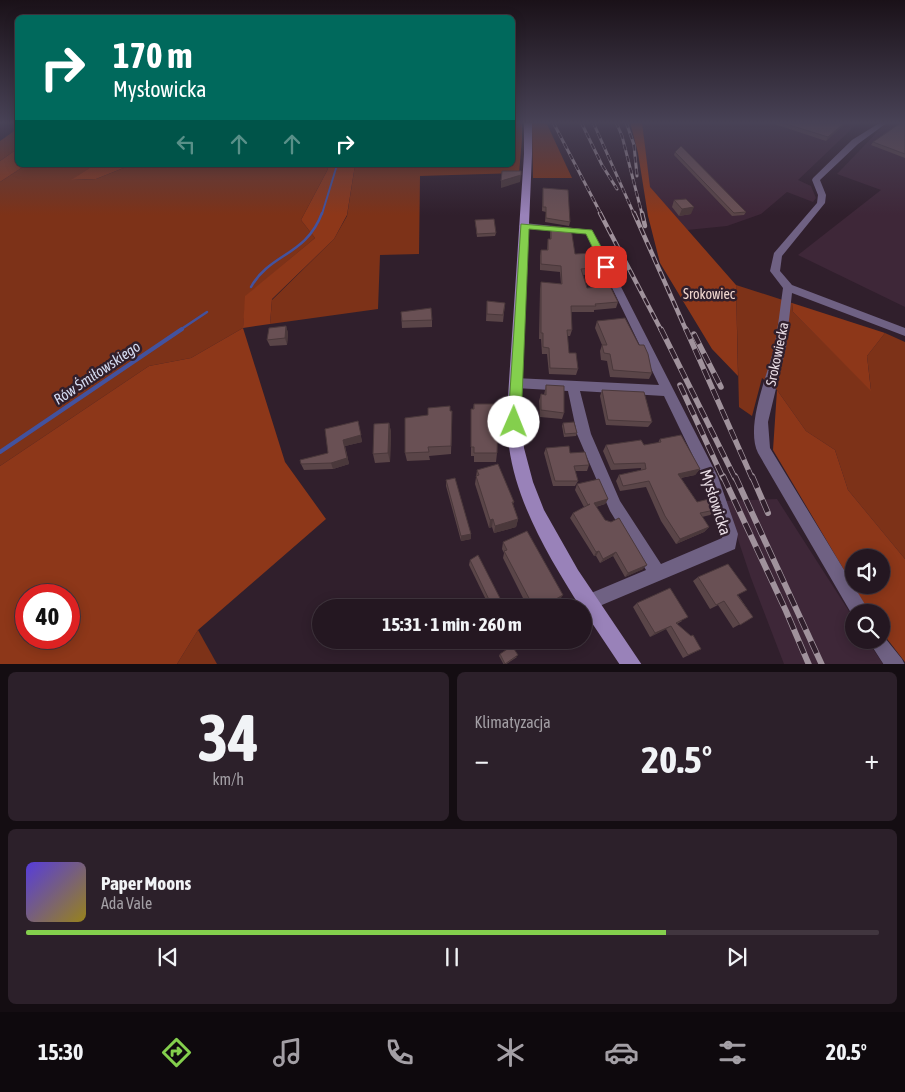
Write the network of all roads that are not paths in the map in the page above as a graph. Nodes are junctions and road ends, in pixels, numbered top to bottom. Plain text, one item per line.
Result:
1 (527, 153) edge
2 (844, 153) edge
3 (524, 226) junction
4 (788, 288) junction
5 (905, 332) edge
6 (516, 383) junction
7 (573, 386) junction
8 (668, 391) junction
9 (657, 573) junction
10 (588, 599) edge
11 (592, 601) edge
12 (855, 604) edge
13 (592, 605) edge
14 (884, 649) edge
15 (632, 664) edge
16 (896, 664) edge

1 - 3 street
2 - 4 street
3 - 6 street
3 - 8 street, Mysłowicka
4 - 5 street
4 - 12 street, Srokowiecka
6 - 7 street
6 - 10 street
7 - 8 street
7 - 9 street
8 - 9 street, Mysłowicka
9 - 11 street, Mysłowicka
13 - 15 street
14 - 16 street

